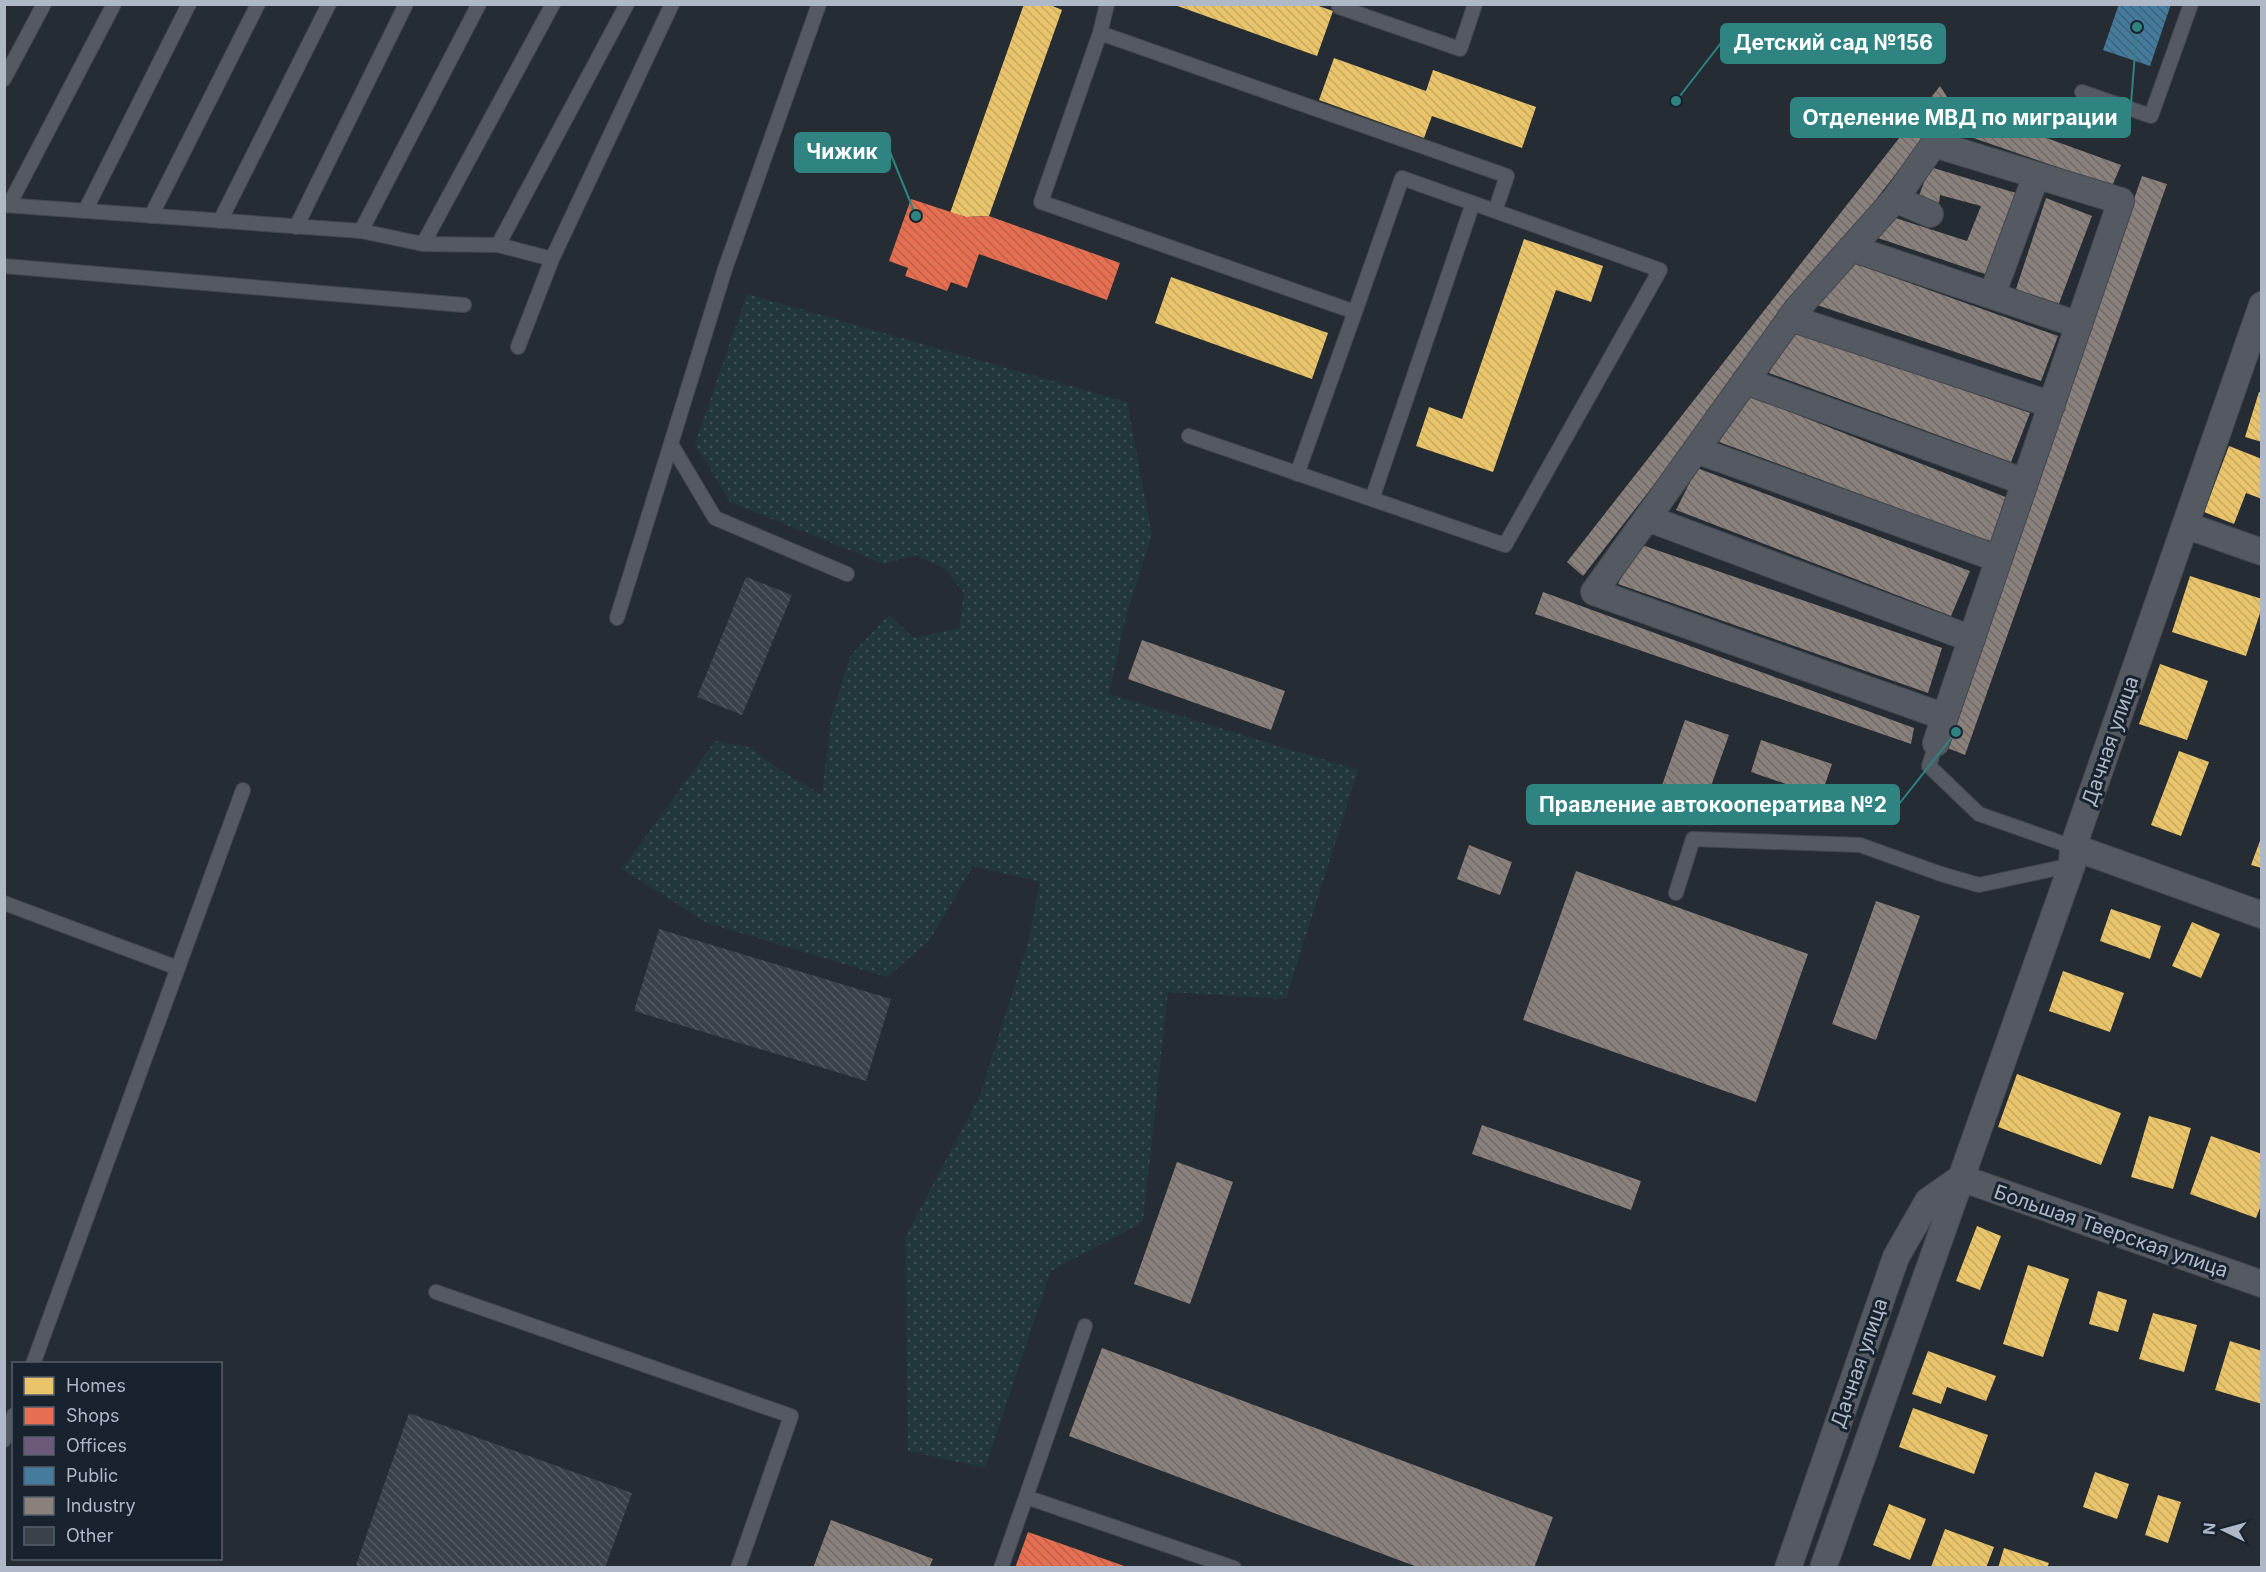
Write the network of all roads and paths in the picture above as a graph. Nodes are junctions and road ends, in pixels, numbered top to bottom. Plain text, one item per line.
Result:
1 (44, 4) edge
2 (114, 4) edge
3 (189, 4) edge
4 (258, 4) edge
5 (329, 4) edge
6 (406, 4) edge
7 (479, 4) edge
8 (553, 4) edge
9 (627, 4) edge
10 (672, 4) edge
11 (819, 4) edge
12 (1107, 4) edge
13 (1340, 4) edge
14 (1475, 4) edge
15 (2191, 4) edge
16 (1100, 33) junction
17 (4, 79) edge
18 (2082, 92) dead end
19 (2036, 176) junction
20 (1895, 199) junction
21 (1473, 203) junction
22 (7, 205) edge
23 (85, 211) junction
24 (1495, 211) junction
25 (1930, 214) dead end
26 (151, 216) junction
27 (220, 221) junction
28 (296, 226) junction
29 (361, 231) junction
30 (423, 244) junction
31 (498, 245) junction
32 (1851, 248) junction
33 (552, 259) junction
34 (4, 266) edge
35 (1992, 295) junction
36 (2262, 304) edge
37 (464, 305) dead end
38 (1355, 312) junction
39 (1790, 318) junction
40 (2079, 325) junction
41 (518, 347) dead end
42 (1745, 381) junction
43 (2052, 405) junction
44 (1189, 436) dead end
45 (671, 444) junction
46 (1696, 450) junction
47 (1297, 474) junction
48 (2025, 482) junction
49 (1372, 499) junction
50 (1647, 518) junction
51 (2185, 525) junction
52 (2262, 552) edge
53 (1999, 559) junction
54 (847, 574) dead end
55 (617, 618) dead end
56 (1972, 639) junction
57 (1945, 717) junction
58 (1936, 743) joint
59 (243, 790) dead end
60 (2072, 856) junction
61 (1676, 893) dead end
62 (4, 903) edge
63 (2262, 915) edge
64 (178, 968) junction
65 (1961, 1178) junction
66 (2262, 1284) edge
67 (436, 1292) dead end
68 (1085, 1326) dead end
69 (34, 1362) edge
70 (12, 1420) edge
71 (4, 1440) edge
72 (1026, 1497) junction
73 (1796, 1565) edge
74 (738, 1568) edge
75 (1001, 1568) edge
76 (1234, 1568) edge
77 (1823, 1568) edge

1 - 17 lane
2 - 22 lane
3 - 23 lane
4 - 26 lane
5 - 27 lane
6 - 28 lane
7 - 29 lane
8 - 30 lane
9 - 31 lane
10 - 33 lane
11 - 45 lane
12 - 16 lane
13 - 14 lane
15 - 18 lane
16 - 24 lane
16 - 38 lane
19 - 20 street
19 - 35 street
19 - 40 street
20 - 25 street
20 - 32 street
21 - 24 lane
21 - 38 lane
21 - 49 lane
22 - 23 lane
23 - 26 lane
24 - 49 lane
26 - 27 lane
27 - 28 lane
28 - 29 lane
29 - 30 lane
30 - 31 lane
31 - 33 lane
32 - 35 street
32 - 39 street
33 - 41 lane
34 - 37 lane
35 - 40 street
36 - 51 street, Дачная улица
38 - 47 lane
39 - 42 street
39 - 43 street
40 - 43 street
42 - 46 street
42 - 48 street
43 - 48 street
44 - 47 lane
45 - 54 lane
45 - 55 lane
46 - 50 street
46 - 53 street
47 - 49 lane
48 - 53 street
50 - 56 street
50 - 57 street
51 - 52 street
51 - 60 street, Дачная улица
53 - 56 street
56 - 57 street
57 - 58 street
58 - 60 lane
59 - 64 lane
60 - 61 lane
60 - 63 street
60 - 65 street, Дачная улица
62 - 64 lane
64 - 69 lane
65 - 66 street, Большая Тверская улица
65 - 73 street, Дачная улица
65 - 77 street, Дачная улица
67 - 74 lane
68 - 72 lane
70 - 71 lane
72 - 75 lane
72 - 76 lane

